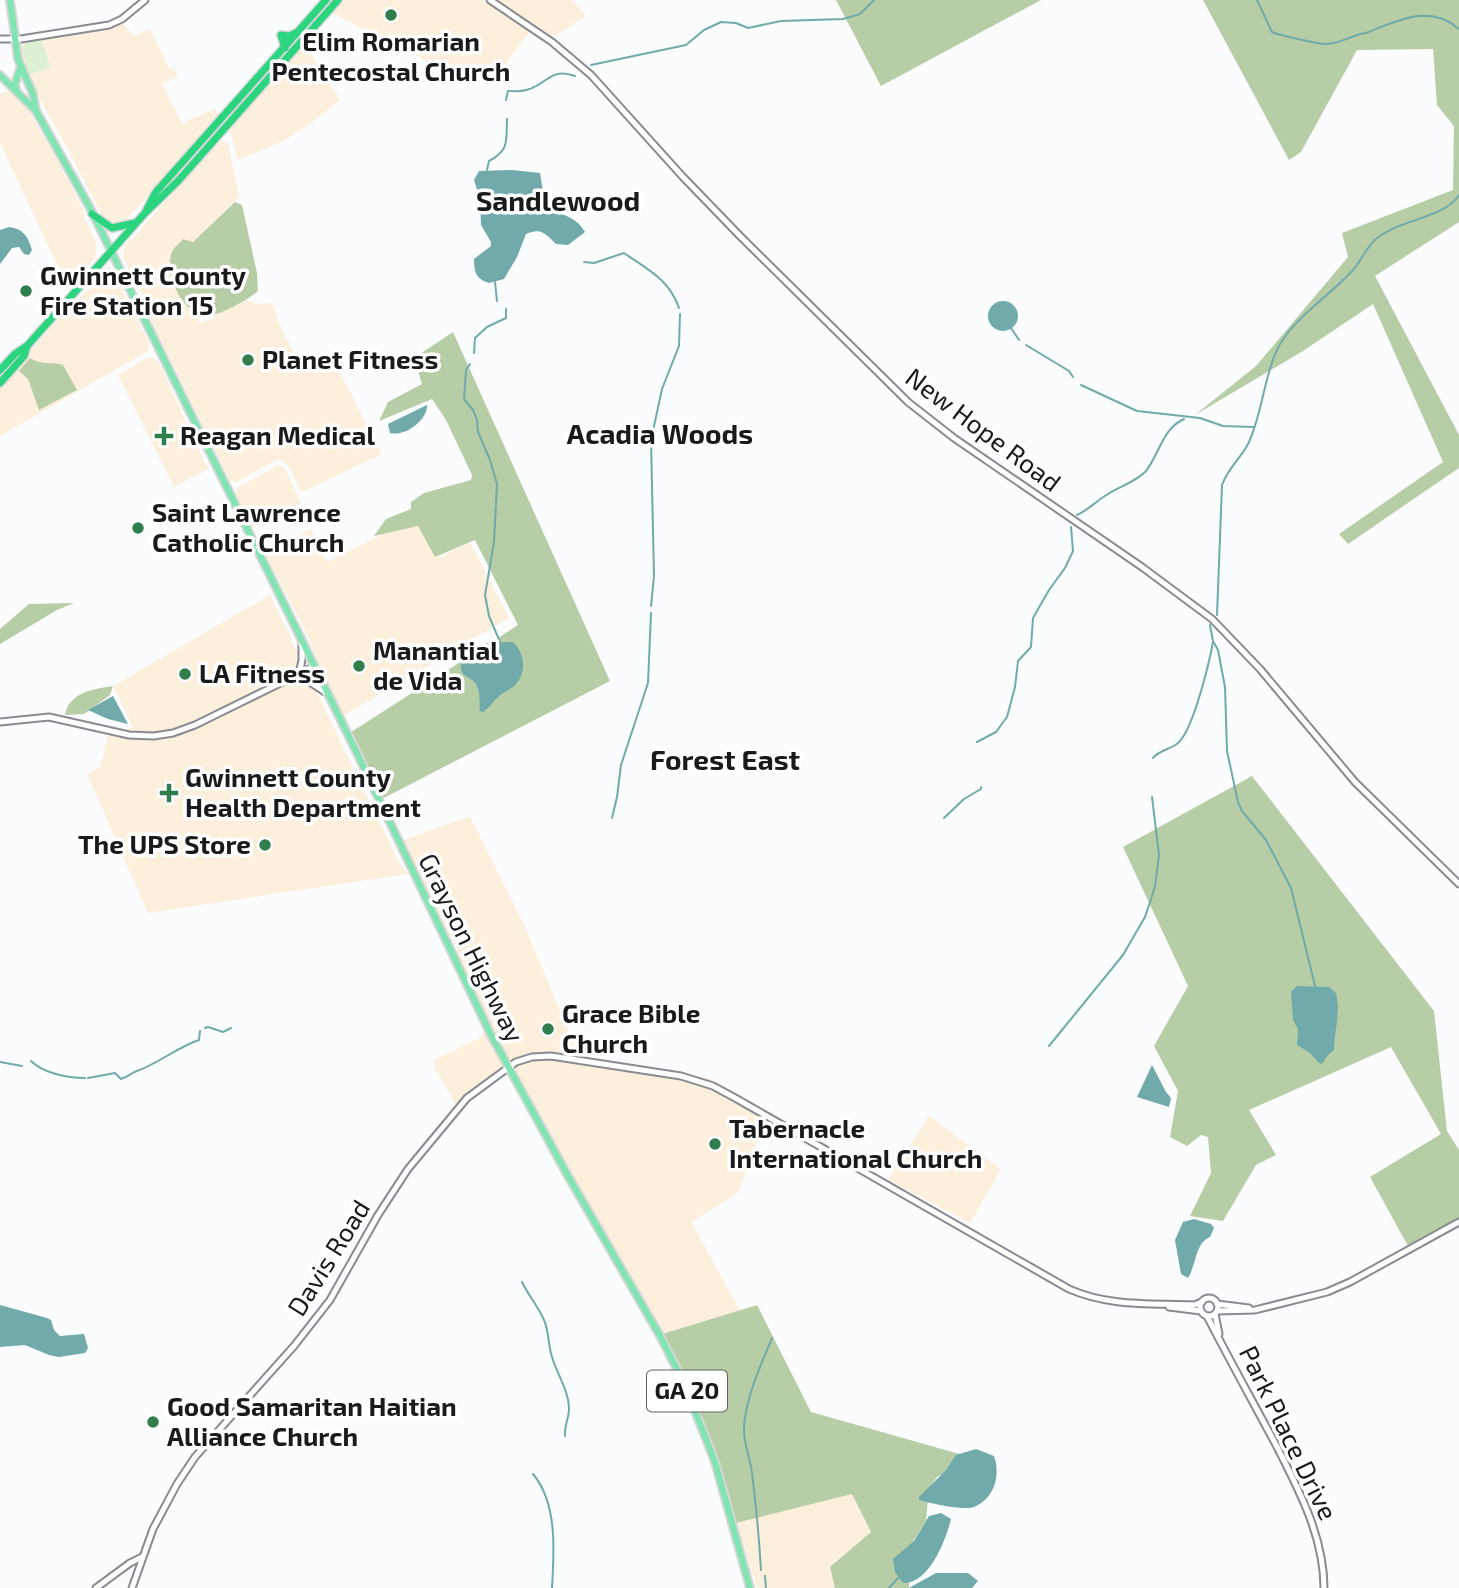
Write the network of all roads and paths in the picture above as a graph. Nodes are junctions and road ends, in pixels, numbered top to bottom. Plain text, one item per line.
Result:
1 (10, 0) edge
2 (145, 0) edge
3 (326, 0) edge
4 (338, 0) edge
5 (490, 0) edge
6 (0, 39) edge
7 (15, 39) junction
8 (21, 67) junction
9 (0, 75) edge
10 (16, 90) junction
11 (36, 111) junction
12 (145, 213) junction
13 (92, 214) junction
14 (136, 223) junction
15 (110, 251) junction
16 (85, 279) junction
17 (126, 283) junction
18 (27, 346) junction
19 (0, 370) edge
20 (0, 383) edge
21 (302, 644) junction
22 (313, 667) junction
23 (299, 674) junction
24 (287, 680) junction
25 (326, 692) junction
26 (0, 722) edge
27 (1459, 884) edge
28 (508, 1067) junction
29 (1459, 1222) edge
30 (1202, 1302) junction
31 (1152, 1304) junction
32 (1216, 1310) junction
33 (1201, 1311) junction
34 (1208, 1316) junction
35 (1219, 1337) junction
36 (142, 1558) junction
37 (96, 1588) edge
38 (132, 1588) edge
39 (750, 1588) edge
40 (1324, 1588) edge

1 - 7 main road
2 - 7 street
3 - 12 highway
4 - 12 highway
5 - 27 street, New Hope Road
6 - 7 street
7 - 8 main road
8 - 10 main road
8 - 11 main road
9 - 10 main road
10 - 11 main road
11 - 13 main road, Grayson Highway
12 - 14 highway
13 - 14 highway
13 - 15 main road, Grayson Highway
14 - 15 highway
15 - 16 highway
15 - 17 main road, Grayson Highway / GA 20
16 - 17 highway
16 - 18 highway
17 - 21 main road, Grayson Highway / GA 20
18 - 19 highway
18 - 20 highway
21 - 22 main road, Grayson Highway / GA 20
21 - 23 street
22 - 23 street
22 - 25 main road, Grayson Highway / GA 20
23 - 24 street
24 - 25 street
24 - 26 street
25 - 28 main road, Grayson Highway / GA 20
28 - 31 street, Davis Road
28 - 36 street, Davis Road
28 - 39 main road, Grayson Highway / GA 20
29 - 32 street
30 - 31 street
30 - 32 street
30 - 33 street
31 - 33 street
32 - 34 street
32 - 35 street, Park Place Drive
33 - 34 street
34 - 35 street, Park Place Drive
35 - 40 street, Park Place Drive
36 - 37 street
36 - 38 street, Davis Road

